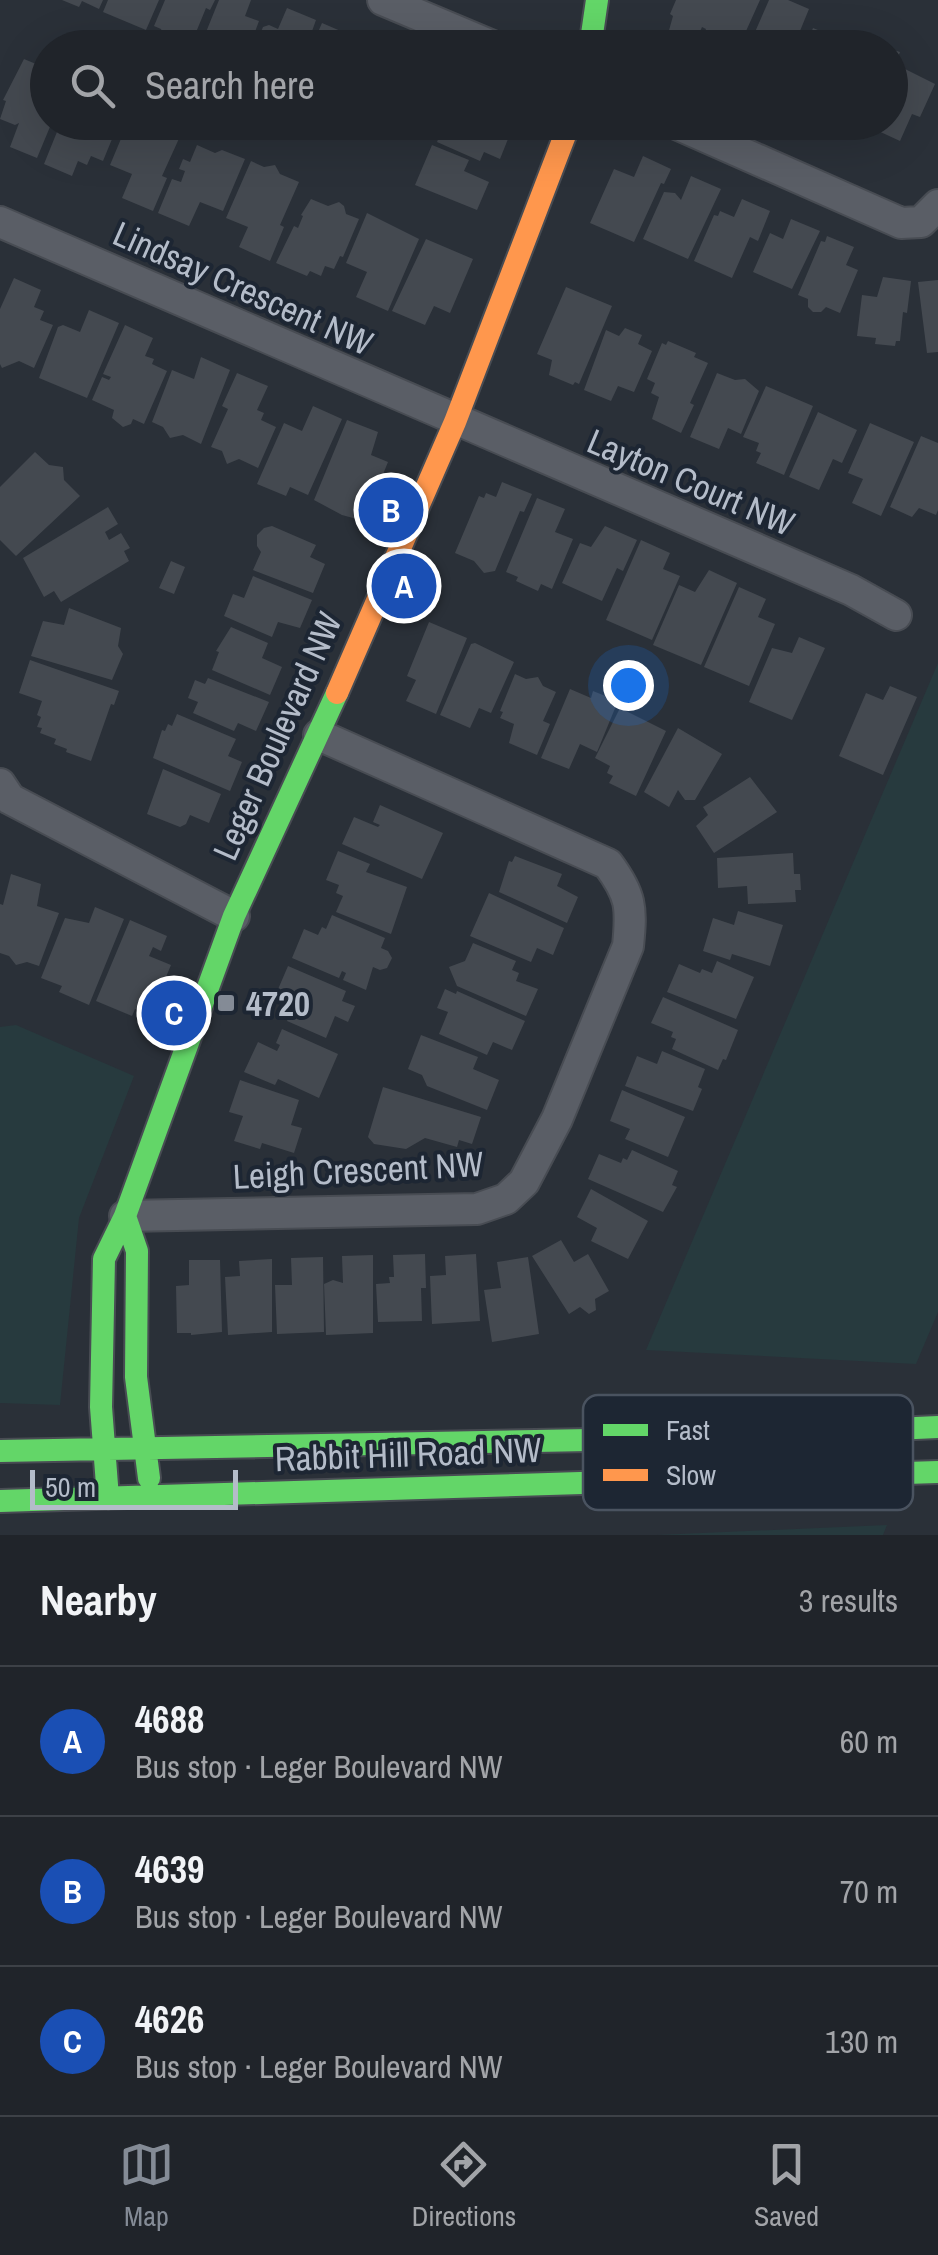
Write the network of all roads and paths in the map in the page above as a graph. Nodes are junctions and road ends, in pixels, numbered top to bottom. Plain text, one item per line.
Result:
1 (383, 0) edge
2 (596, 0) edge
3 (454, 30) edge
4 (592, 30) edge
5 (563, 140) edge
6 (713, 140) edge
7 (938, 205) edge
8 (0, 222) edge
9 (455, 422) junction
10 (896, 615) dead end
11 (319, 734) junction
12 (3, 796) edge
13 (234, 916) junction
14 (125, 1216) junction
15 (938, 1427) edge
16 (913, 1428) edge
17 (583, 1440) edge
18 (146, 1450) junction
19 (0, 1451) edge
20 (104, 1451) junction
21 (938, 1472) edge
22 (913, 1473) edge
23 (583, 1483) edge
24 (152, 1497) junction
25 (108, 1498) junction
26 (0, 1501) edge

1 - 3 street
2 - 4 main road
5 - 9 main road, Leger Boulevard NW
6 - 7 street
8 - 9 street, Lindsay Crescent NW
9 - 10 street, Layton Court NW
9 - 11 main road, Leger Boulevard NW
11 - 13 main road, Leger Boulevard NW
11 - 14 street, Leigh Crescent NW
12 - 13 street
13 - 14 main road, Leger Boulevard NW
14 - 18 main road
14 - 20 main road, Leger Boulevard NW
15 - 16 main road, Rabbit Hill Road NW
17 - 18 main road, Rabbit Hill Road NW
18 - 20 main road, Rabbit Hill Road NW
18 - 24 main road
19 - 20 main road, Rabbit Hill Road NW
20 - 25 main road, Leger Boulevard NW
21 - 22 main road, Rabbit Hill Road NW
23 - 24 main road, Rabbit Hill Road NW
24 - 25 main road, Rabbit Hill Road NW
25 - 26 main road, Rabbit Hill Road NW

